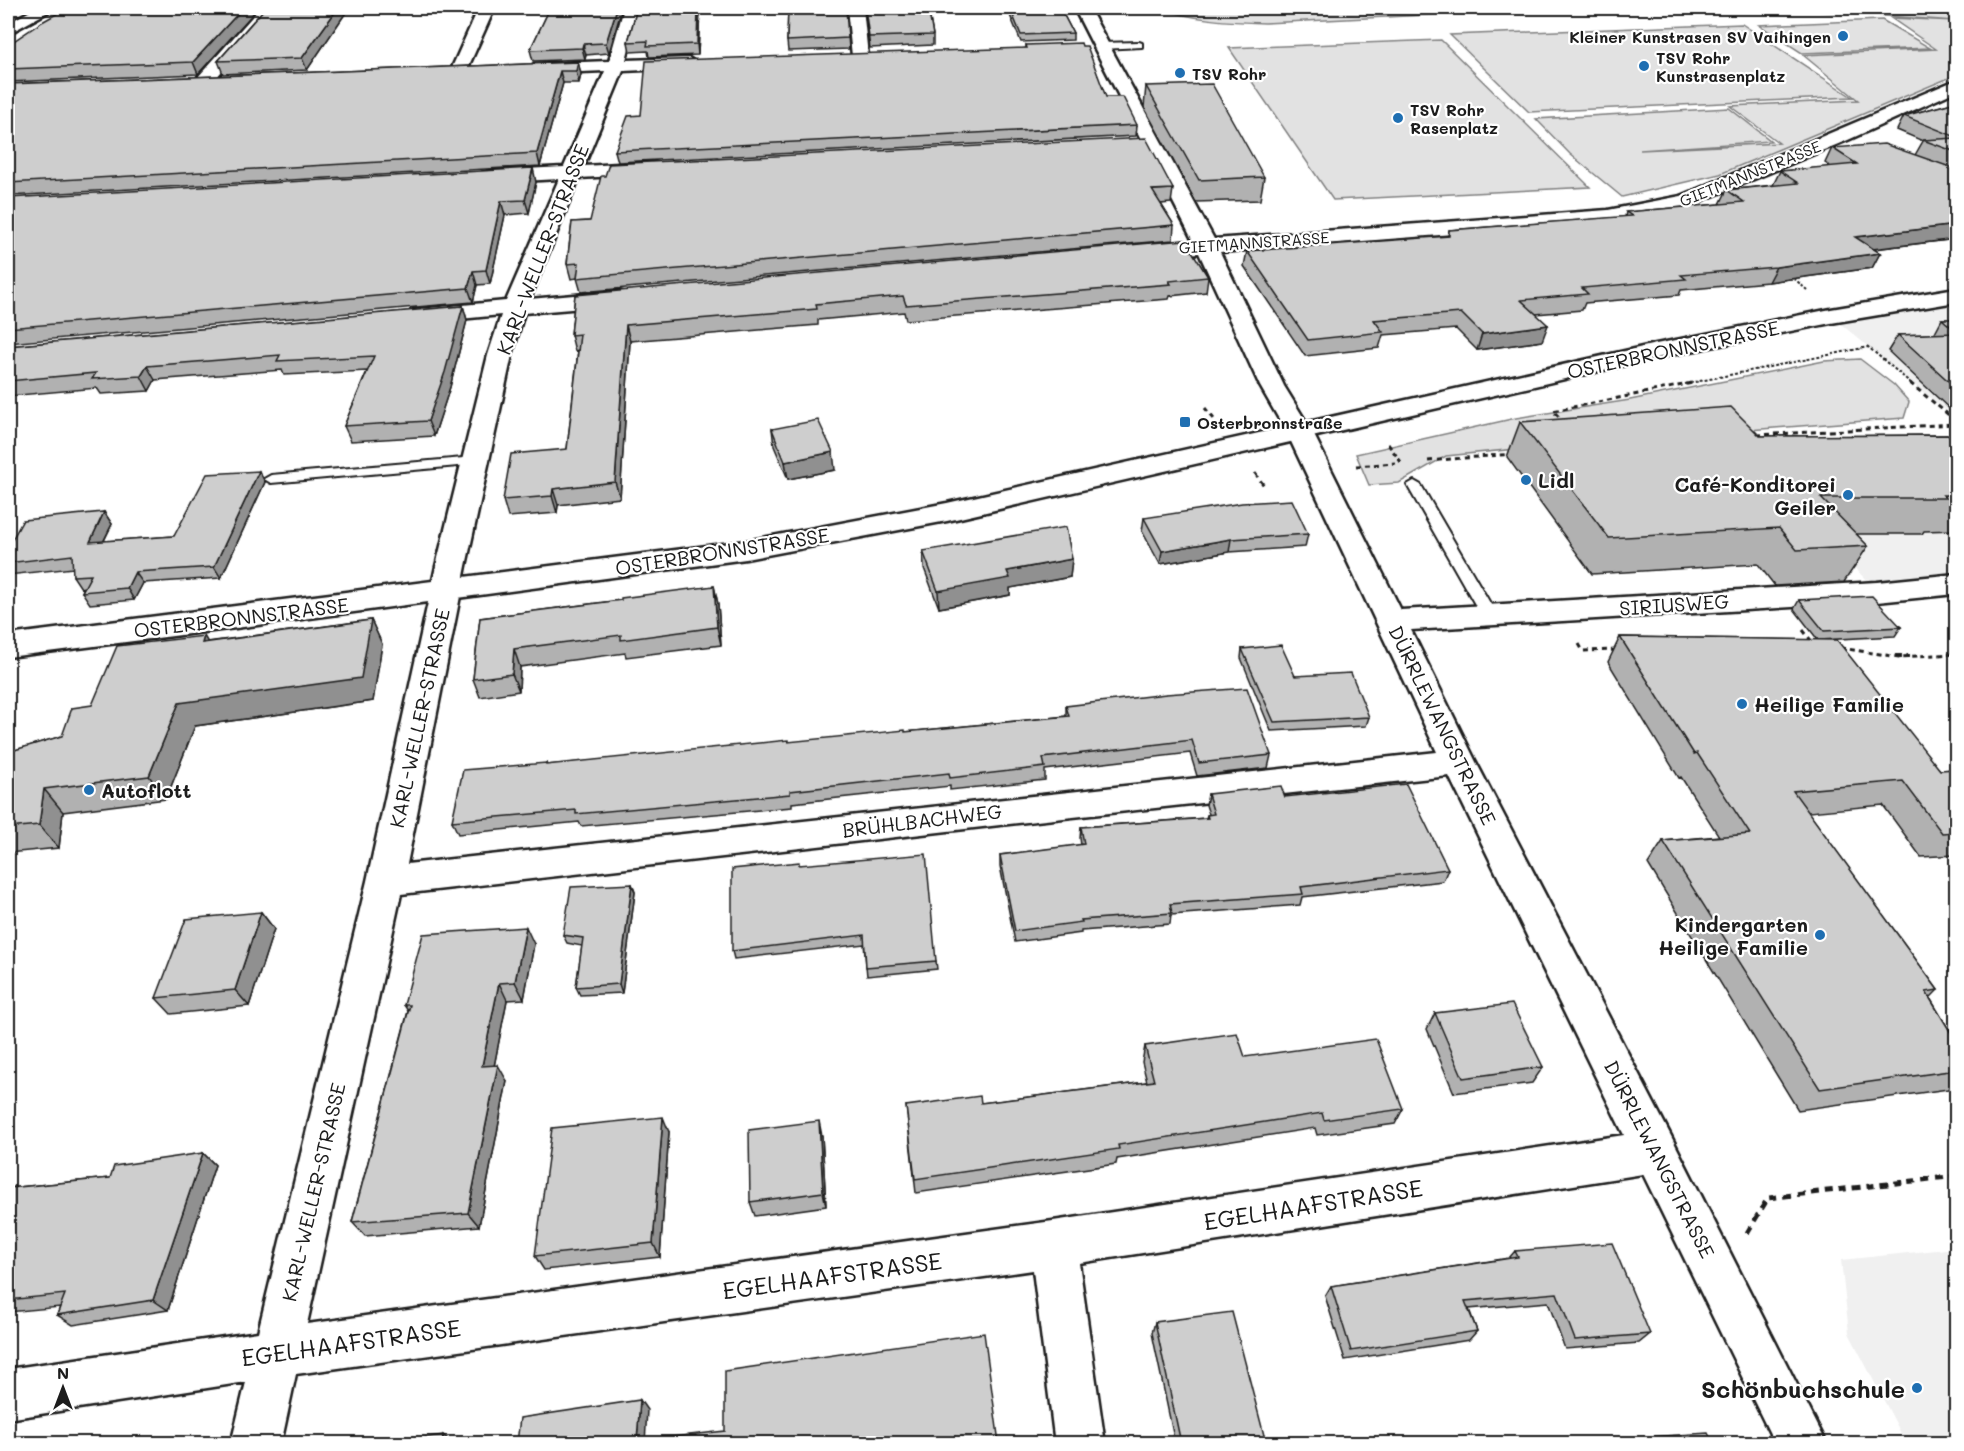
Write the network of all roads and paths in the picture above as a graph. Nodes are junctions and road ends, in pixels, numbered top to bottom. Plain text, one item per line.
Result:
1 (46, 8) edge
2 (268, 8) edge
3 (631, 8) edge
4 (855, 8) edge
5 (1081, 8) edge
6 (484, 14) dead end
7 (8, 29) edge
8 (1139, 45) dead end
9 (1101, 46) junction
10 (1078, 47) edge
11 (860, 56) edge
12 (709, 62) edge
13 (616, 66) junction
14 (515, 70) edge
15 (481, 71) edge
16 (226, 81) edge
17 (1956, 85) edge
18 (1841, 136) junction
19 (1152, 143) junction
20 (1128, 144) edge
21 (1862, 144) edge
22 (677, 166) edge
23 (570, 172) junction
24 (474, 177) edge
25 (1206, 245) junction
26 (1122, 253) edge
27 (1785, 271) edge
28 (1956, 296) edge
29 (634, 297) edge
30 (515, 307) junction
31 (1831, 316) junction
32 (397, 318) edge
33 (1868, 347) junction
34 (1366, 418) junction
35 (1956, 423) edge
36 (1570, 428) edge
37 (1829, 431) junction
38 (1300, 433) junction
39 (1749, 435) edge
40 (1836, 439) edge
41 (1518, 454) dead end
42 (475, 461) junction
43 (1425, 461) dead end
44 (1401, 463) junction
45 (1316, 469) junction
46 (271, 479) dead end
47 (1414, 484) joint
48 (1956, 584) edge
49 (446, 590) junction
50 (1778, 597) junction
51 (1561, 611) junction
52 (1490, 615) junction
53 (1392, 621) junction
54 (1813, 643) junction
55 (1801, 644) edge
56 (1823, 645) edge
57 (8, 646) edge
58 (1834, 646) edge
59 (1629, 650) edge
60 (1820, 653) edge
61 (1956, 654) edge
62 (1459, 762) junction
63 (385, 881) junction
64 (1656, 1151) junction
65 (1956, 1176) edge
66 (1702, 1243) junction
67 (1053, 1244) junction
68 (276, 1353) junction
69 (8, 1394) edge
70 (256, 1443) edge
71 (1080, 1443) edge
72 (1802, 1443) edge

1 - 7 street
2 - 16 street
3 - 13 street, KARL-WELLER-STRASSE
4 - 11 street
5 - 9 street, DÜRRLEWANGSTRASSE
6 - 15 street
8 - 9 lane
9 - 10 street
9 - 19 street, DÜRRLEWANGSTRASSE
12 - 13 street
13 - 14 street
13 - 23 street, KARL-WELLER-STRASSE
17 - 18 street, GIETMANNSTRASSE
18 - 21 street, GIETMANNSTRASSE
18 - 25 street, GIETMANNSTRASSE
19 - 20 street
19 - 25 street, DÜRRLEWANGSTRASSE
22 - 23 street
23 - 24 street
23 - 30 street, KARL-WELLER-STRASSE
25 - 26 street, GIETMANNSTRASSE
25 - 38 street, DÜRRLEWANGSTRASSE
27 - 31 path
28 - 31 street, OSTERBRONNSTRASSE
29 - 30 street
30 - 32 street
30 - 42 street, KARL-WELLER-STRASSE
31 - 33 path
31 - 34 street, OSTERBRONNSTRASSE
33 - 35 path
33 - 36 path
34 - 38 street, OSTERBRONNSTRASSE
34 - 44 path
35 - 37 path
37 - 39 path
37 - 40 path
38 - 45 street, DÜRRLEWANGSTRASSE
38 - 49 street, OSTERBRONNSTRASSE
41 - 43 path
42 - 46 lane
42 - 49 street, KARL-WELLER-STRASSE
44 - 45 path
44 - 47 path
45 - 53 street, DÜRRLEWANGSTRASSE
47 - 52 lane
48 - 50 street, SIRIUSWEG
49 - 57 street, OSTERBRONNSTRASSE
49 - 63 street, KARL-WELLER-STRASSE
50 - 51 street, SIRIUSWEG
50 - 54 path
51 - 52 street, SIRIUSWEG
51 - 59 path
52 - 53 street, SIRIUSWEG
53 - 62 street, DÜRRLEWANGSTRASSE
54 - 55 path
54 - 56 path
54 - 60 path
58 - 61 path
62 - 63 street, BRÜHLBACHWEG
62 - 64 street, DÜRRLEWANGSTRASSE
63 - 68 street, KARL-WELLER-STRASSE
64 - 66 street, DÜRRLEWANGSTRASSE
64 - 67 street, EGELHAAFSTRASSE
65 - 66 path
66 - 72 street, DÜRRLEWANGSTRASSE
67 - 68 street, EGELHAAFSTRASSE
67 - 71 street
68 - 69 street, EGELHAAFSTRASSE
68 - 70 street, KARL-WELLER-STRASSE

